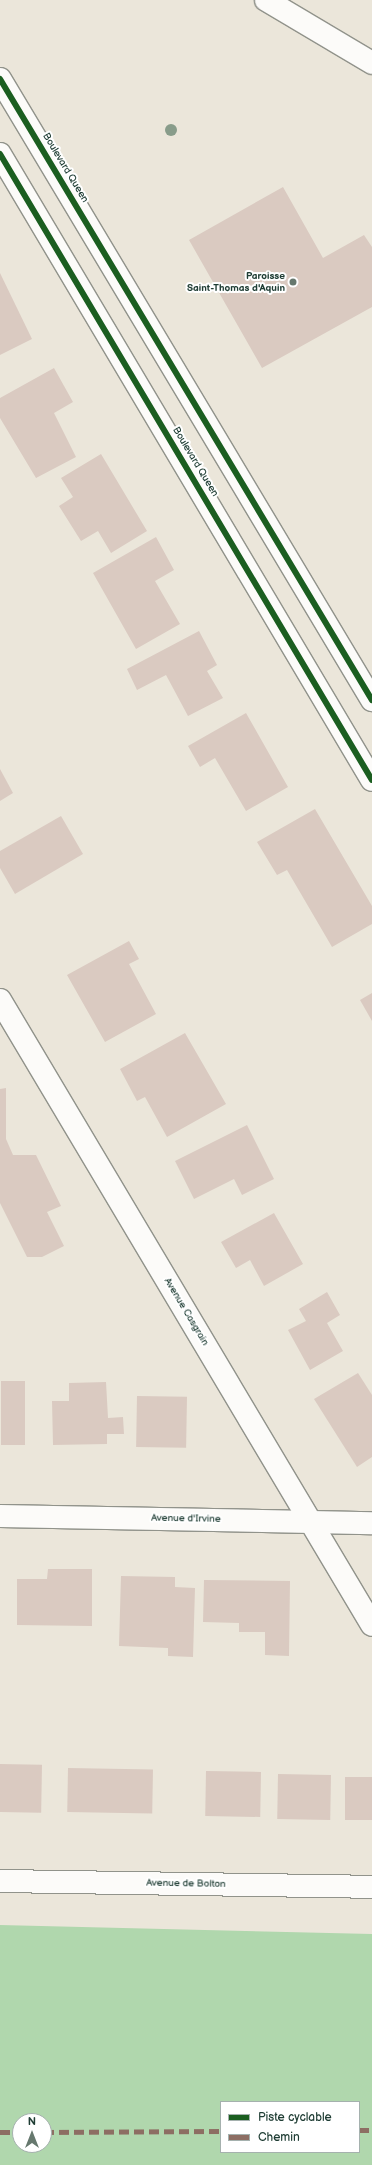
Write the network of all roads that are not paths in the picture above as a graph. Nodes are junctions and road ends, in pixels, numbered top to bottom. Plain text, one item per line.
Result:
1 (266, 0) edge
2 (372, 64) edge
3 (0, 79) edge
4 (0, 154) edge
5 (372, 700) edge
6 (372, 780) edge
7 (3, 1008) edge
8 (0, 1516) edge
9 (310, 1522) junction
10 (372, 1523) edge
11 (372, 1625) edge
12 (0, 1881) edge
13 (372, 1887) edge

1 - 2 street
3 - 5 street, Boulevard Queen
4 - 6 street, Boulevard Queen
7 - 9 street, Avenue Casgrain
8 - 9 street, Avenue d'Irvine
9 - 10 street, Avenue d'Irvine
9 - 11 street, Avenue Casgrain
12 - 13 street, Avenue de Bolton

